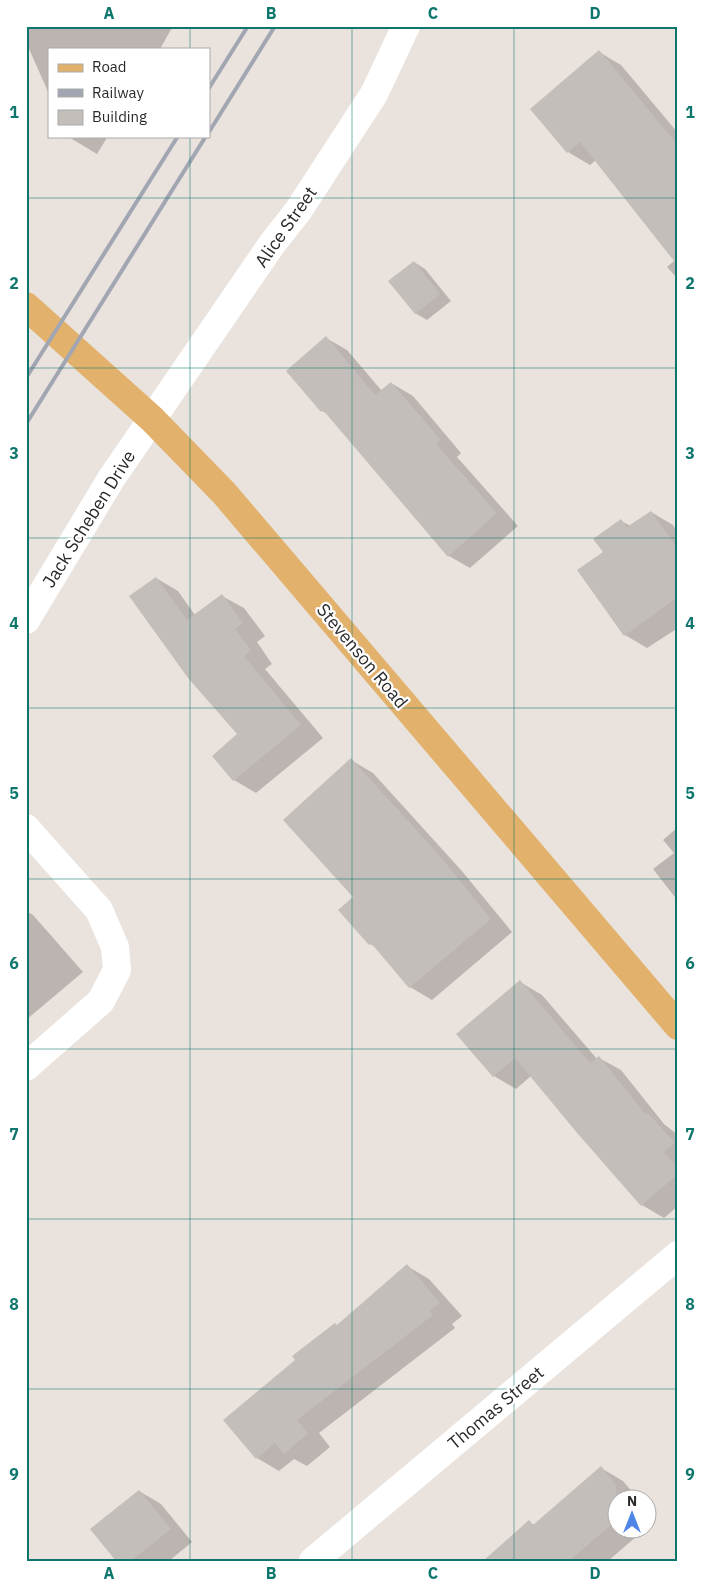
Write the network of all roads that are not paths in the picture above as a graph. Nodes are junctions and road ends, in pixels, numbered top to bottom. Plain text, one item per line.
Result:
1 (406, 26) edge
2 (26, 306) edge
3 (152, 420) junction
4 (26, 620) edge
5 (26, 828) edge
6 (678, 1026) edge
7 (26, 1067) edge
8 (678, 1255) edge
9 (313, 1561) edge

1 - 3 street, Alice Street
2 - 3 main road, Stevenson Road
3 - 4 street, Jack Scheben Drive
3 - 6 main road, Stevenson Road
5 - 7 street
8 - 9 street, Thomas Street

